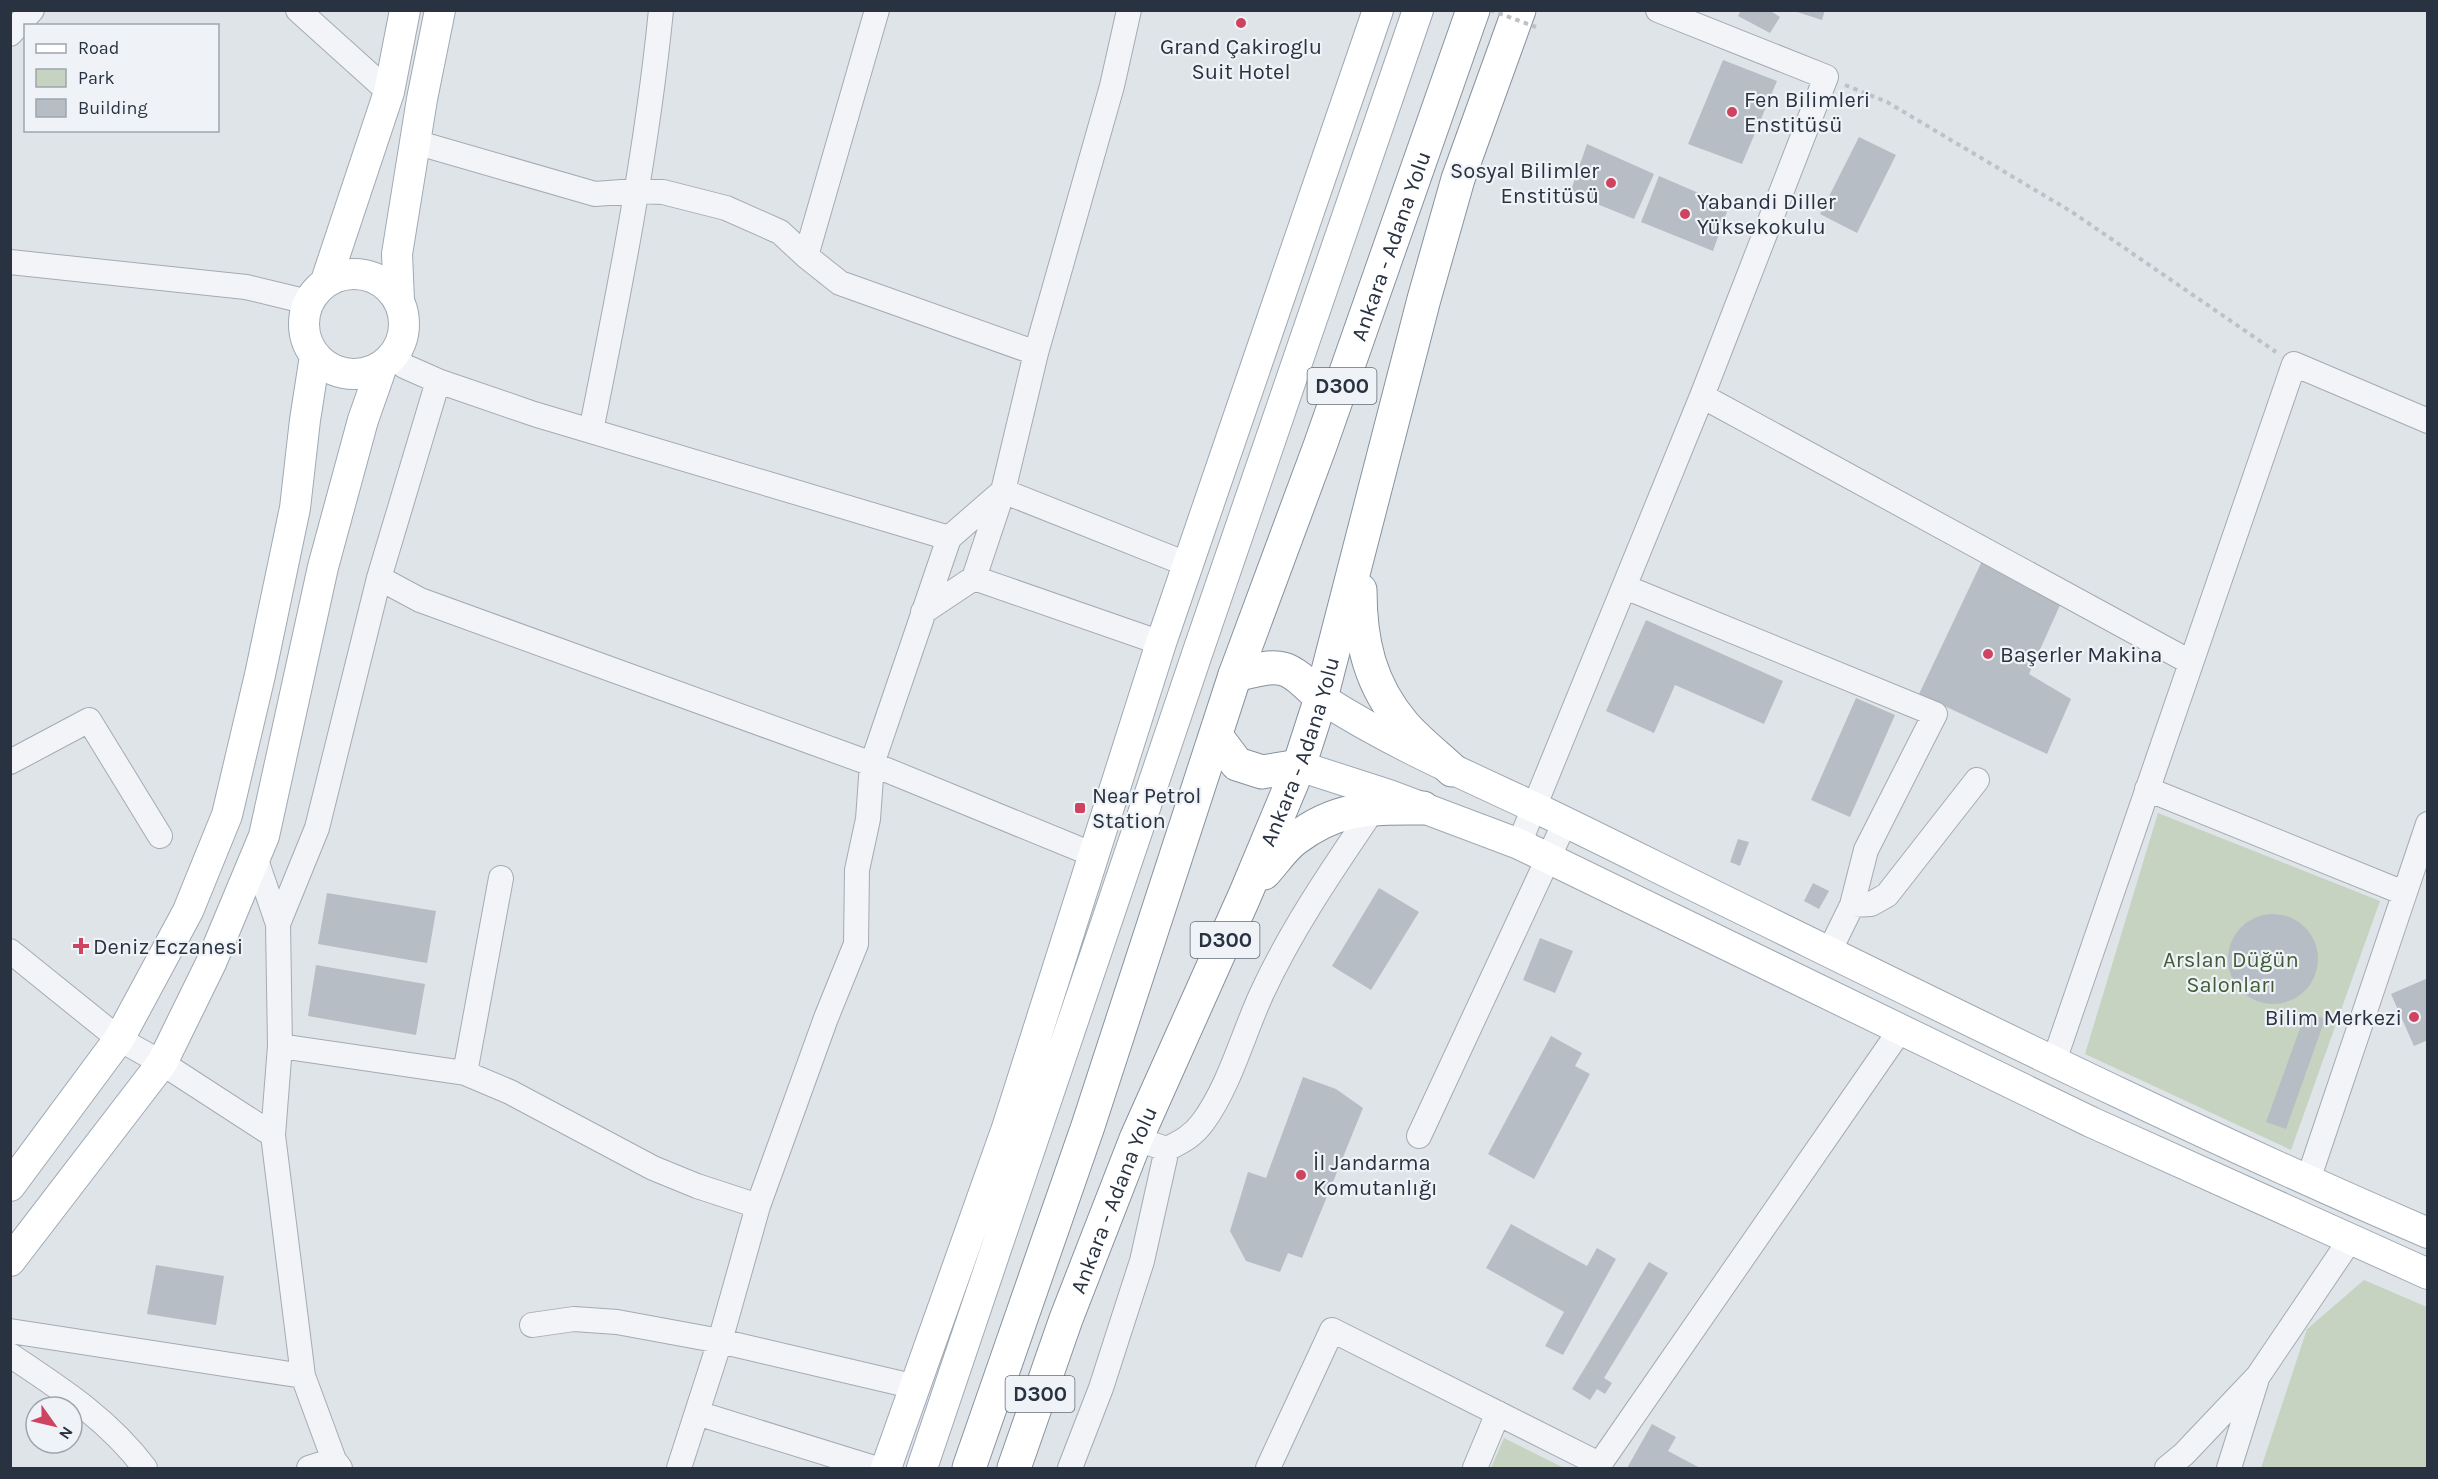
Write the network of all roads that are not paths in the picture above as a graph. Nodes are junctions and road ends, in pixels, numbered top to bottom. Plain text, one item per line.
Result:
1 (32, 10) edge
2 (298, 10) edge
3 (405, 10) edge
4 (440, 10) edge
5 (660, 10) edge
6 (878, 10) edge
7 (1129, 10) edge
8 (1378, 10) edge
9 (1418, 10) edge
10 (1473, 10) edge
11 (1658, 10) edge
12 (1528, 19) edge
13 (10, 34) edge
14 (389, 92) junction
15 (416, 141) junction
16 (635, 191) junction
17 (806, 256) junction
18 (10, 262) edge
19 (317, 292) junction
20 (399, 300) junction
21 (1036, 353) junction
22 (315, 356) junction
23 (389, 360) junction
24 (438, 381) junction
25 (1702, 396) junction
26 (2427, 421) edge
27 (591, 431) junction
28 (1003, 491) junction
29 (949, 538) junction
30 (1360, 552) junction
31 (1189, 565) junction
32 (379, 578) junction
33 (974, 578) junction
34 (1224, 578) junction
35 (1625, 587) junction
36 (923, 612) junction
37 (1161, 643) junction
38 (1197, 654) junction
39 (2190, 662) junction
40 (1235, 675) junction
41 (1322, 698) junction
42 (1216, 736) junction
43 (10, 762) edge
44 (872, 764) junction
45 (1299, 766) junction
46 (1452, 770) junction
47 (1977, 780) dead end
48 (2147, 789) junction
49 (1374, 808) junction
50 (1423, 808) junction
51 (1535, 808) junction
52 (1566, 822) junction
53 (2427, 824) edge
54 (160, 836) dead end
55 (1519, 844) junction
56 (1094, 855) junction
57 (255, 857) junction
58 (1550, 859) junction
59 (501, 878) dead end
60 (2404, 893) junction
61 (1245, 895) junction
62 (1852, 904) junction
63 (278, 924) junction
64 (10, 951) edge
65 (1829, 952) junction
66 (1901, 1029) junction
67 (119, 1039) junction
68 (280, 1046) junction
69 (2054, 1061) junction
70 (162, 1063) junction
71 (465, 1073) junction
72 (273, 1136) junction
73 (1419, 1136) dead end
74 (1136, 1139) junction
75 (1167, 1149) junction
76 (2308, 1180) junction
77 (10, 1186) edge
78 (758, 1206) junction
79 (2427, 1233) edge
80 (2350, 1240) junction
81 (10, 1261) edge
82 (2427, 1275) edge
83 (532, 1325) dead end
84 (10, 1331) edge
85 (720, 1341) junction
86 (10, 1355) edge
87 (303, 1376) junction
88 (2258, 1376) junction
89 (916, 1387) junction
90 (697, 1413) junction
91 (1498, 1413) junction
92 (337, 1464) edge
93 (1598, 1466) edge
94 (145, 1468) edge
95 (309, 1468) edge
96 (679, 1468) edge
97 (874, 1468) edge
98 (886, 1468) edge
99 (922, 1468) edge
100 (969, 1468) edge
101 (1014, 1468) edge
102 (1070, 1468) edge
103 (1268, 1468) edge
104 (1476, 1468) edge
105 (2167, 1468) edge
106 (2229, 1468) edge

1 - 13 street
2 - 14 street
3 - 14 main road
4 - 15 main road
5 - 16 street
6 - 17 street
7 - 21 street
8 - 31 main road
9 - 34 main road
10 - 40 highway, Ankara - Adana Yolu / D300
11 - 25 street
12 - 30 highway, Ankara - Adana Yolu / D300
14 - 19 main road
15 - 16 street
15 - 20 main road
16 - 17 street
16 - 27 street
17 - 21 street
18 - 19 street
19 - 20 main road
19 - 22 main road
20 - 23 main road
21 - 28 street
22 - 23 main road
22 - 67 main road
23 - 24 street
23 - 57 main road
24 - 27 street
24 - 32 street
25 - 35 street
25 - 39 street
26 - 39 street
27 - 29 street
28 - 29 street
28 - 31 street
28 - 33 street
29 - 36 street
30 - 41 highway, Ankara - Adana Yolu / D300
30 - 46 highway
31 - 34 main road
31 - 37 main road
32 - 44 street
32 - 63 street
33 - 36 street
33 - 37 street
34 - 38 main road
35 - 51 street
35 - 62 street
36 - 44 street
37 - 38 main road
37 - 56 main road
38 - 99 main road
39 - 48 street
40 - 41 highway
40 - 42 highway, Ankara - Adana Yolu / D300
41 - 45 highway, Ankara - Adana Yolu / D300
41 - 46 main road
42 - 45 highway
42 - 100 highway, Ankara - Adana Yolu / D300
43 - 54 street
44 - 56 street
44 - 78 street
45 - 50 main road
45 - 61 highway, Ankara - Adana Yolu / D300
46 - 51 main road
47 - 62 street
48 - 60 street
48 - 69 street
49 - 50 highway
49 - 61 highway
49 - 75 street
50 - 55 main road
51 - 52 main road
51 - 55 street
52 - 58 street
52 - 65 main road
53 - 60 street
55 - 58 main road
56 - 89 main road
57 - 63 street
57 - 70 main road
58 - 66 main road
58 - 73 street
59 - 71 street
60 - 76 street
61 - 74 highway, Ankara - Adana Yolu / D300
62 - 65 street
63 - 68 street
64 - 67 street
65 - 69 main road
66 - 80 main road
66 - 93 street
67 - 70 street
67 - 77 main road
68 - 71 street
68 - 72 street
69 - 76 main road
70 - 72 street
70 - 81 main road
71 - 78 street
72 - 87 street
74 - 75 street
74 - 101 highway, Ankara - Adana Yolu / D300
75 - 102 street
76 - 79 main road
78 - 85 street
80 - 82 main road
80 - 88 street
83 - 85 street
84 - 87 street
85 - 89 street
85 - 90 street
86 - 94 street
87 - 92 street
88 - 105 street
88 - 106 street
89 - 98 main road
90 - 96 street
90 - 97 street
91 - 93 street
91 - 103 street
91 - 104 street
92 - 95 street

